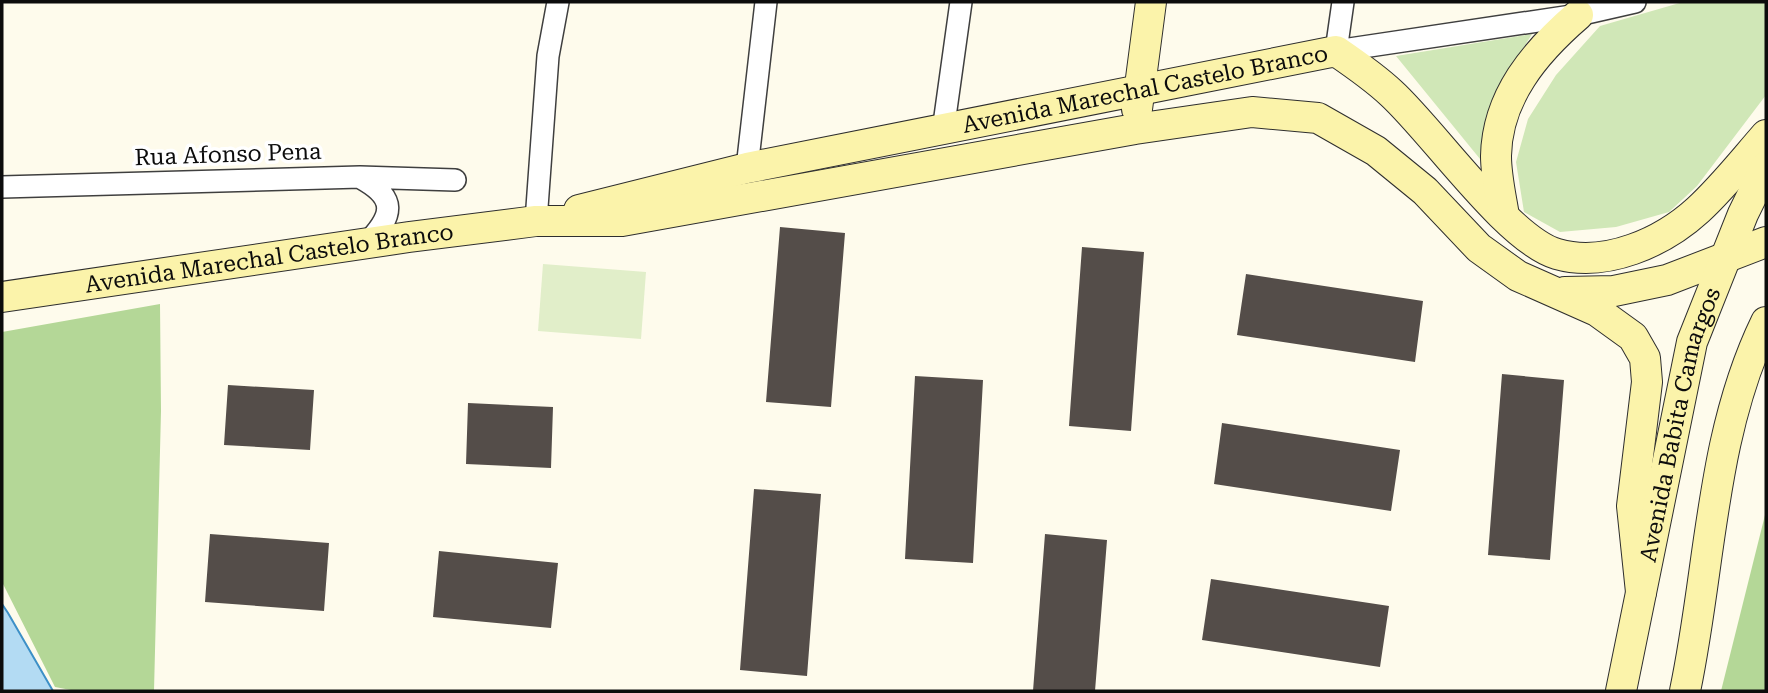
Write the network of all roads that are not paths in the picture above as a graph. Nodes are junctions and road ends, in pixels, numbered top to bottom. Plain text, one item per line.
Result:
1 (548, 2) edge
2 (558, 2) edge
3 (766, 2) edge
4 (961, 2) edge
5 (1151, 2) edge
6 (1343, 2) edge
7 (1635, 2) edge
8 (1531, 12) edge
9 (1578, 15) junction
10 (1336, 51) junction
11 (548, 56) junction
12 (1138, 92) junction
13 (1135, 129) junction
14 (943, 131) junction
15 (1766, 135) edge
16 (1766, 167) edge
17 (747, 168) junction
18 (360, 177) junction
19 (455, 180) dead end
20 (2, 187) edge
21 (1504, 216) junction
22 (536, 221) junction
23 (1766, 242) edge
24 (367, 243) junction
25 (1727, 258) junction
26 (1558, 293) junction
27 (2, 297) edge
28 (1766, 322) edge
29 (1641, 592) junction
30 (1620, 691) edge
31 (1685, 691) edge

1 - 11 street
2 - 11 street
3 - 17 street
4 - 14 street
5 - 12 street
6 - 10 street
7 - 9 street
8 - 9 street
8 - 10 street
9 - 21 street
10 - 12 street, Avenida Marechal Castelo Branco
10 - 21 street, Avenida Marechal Castelo Branco
11 - 22 street
12 - 13 street
12 - 14 street, Avenida Marechal Castelo Branco
13 - 22 street, Avenida Marechal Castelo Branco
13 - 26 street, Avenida Marechal Castelo Branco
14 - 17 street, Avenida Marechal Castelo Branco
15 - 21 street, Avenida Marechal Castelo Branco
16 - 25 street, Avenida Babita Camargos
17 - 22 street, Avenida Marechal Castelo Branco
18 - 19 street, Rua Afonso Pena
18 - 20 street, Rua Afonso Pena
18 - 24 street
22 - 24 street, Avenida Marechal Castelo Branco
23 - 25 street, Avenida Marechal Castelo Branco
24 - 27 street, Avenida Marechal Castelo Branco
25 - 26 street, Avenida Marechal Castelo Branco
25 - 29 street, Avenida Babita Camargos
26 - 29 street
28 - 31 street, Avenida Babita Camargos
29 - 30 street, Avenida Babita Camargos

